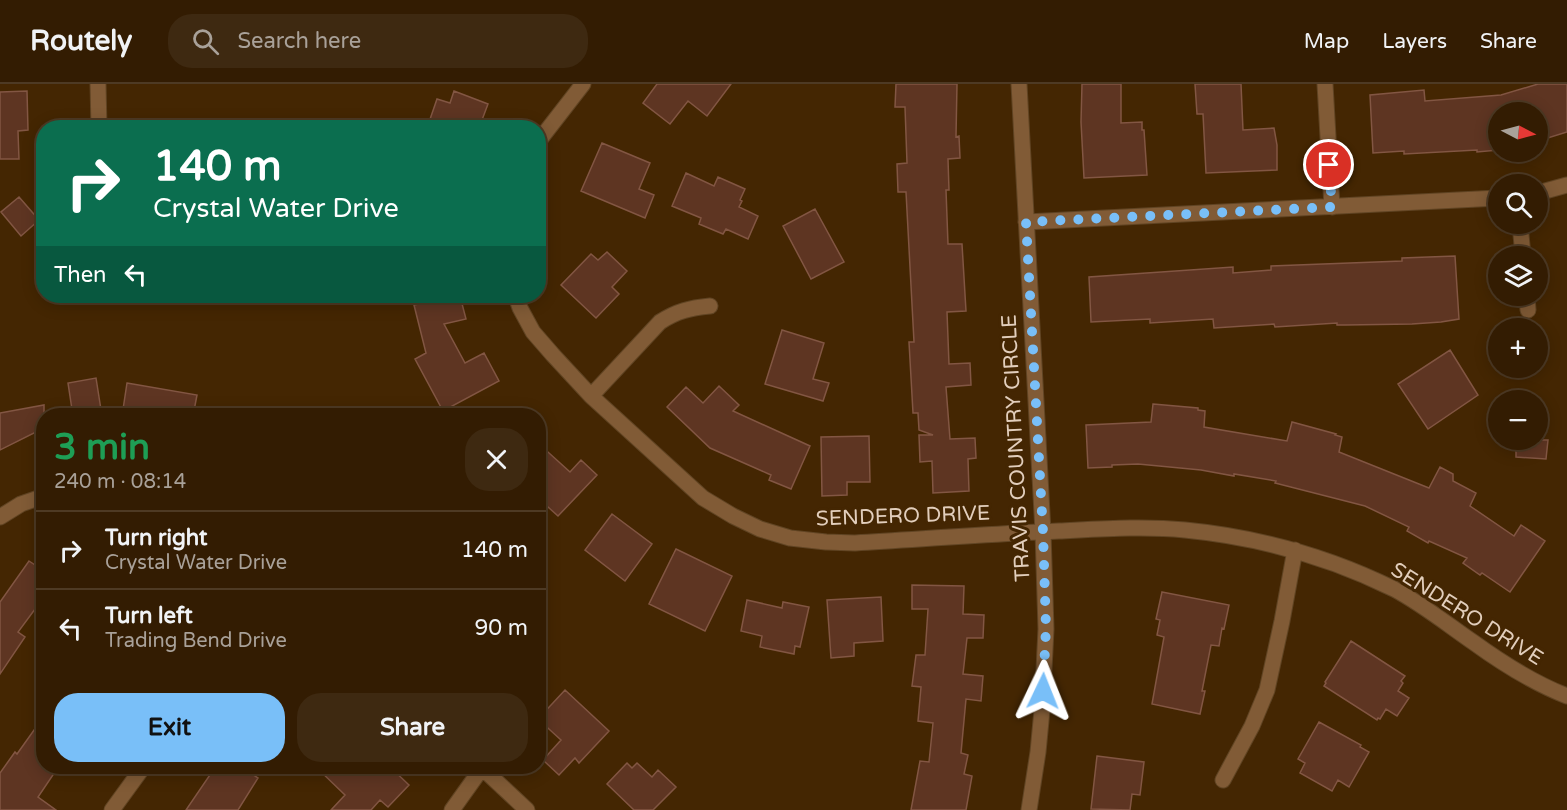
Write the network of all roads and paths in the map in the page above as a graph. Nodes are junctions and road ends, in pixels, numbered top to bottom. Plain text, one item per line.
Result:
1 (98, 84) edge
2 (583, 84) edge
3 (1019, 84) edge
4 (1325, 84) edge
5 (99, 120) edge
6 (546, 132) edge
7 (1567, 185) edge
8 (1548, 190) edge
9 (1488, 199) edge
10 (1332, 207) junction
11 (1026, 222) junction
12 (518, 303) edge
13 (710, 306) dead end
14 (591, 396) junction
15 (36, 499) edge
16 (0, 517) edge
17 (1043, 532) junction
18 (1295, 550) junction
19 (1567, 696) edge
20 (138, 774) edge
21 (476, 774) edge
22 (488, 774) edge
23 (1222, 780) dead end
24 (112, 810) edge
25 (452, 810) edge
26 (527, 810) edge
27 (1029, 810) edge

1 - 5 street
2 - 6 street
3 - 11 street, TRAVIS COUNTRY CIRCLE
4 - 10 street
7 - 8 street
9 - 10 street
10 - 11 street
11 - 17 street, TRAVIS COUNTRY CIRCLE
12 - 14 street, SENDERO DRIVE
13 - 14 street
14 - 17 street, SENDERO DRIVE
15 - 16 street
17 - 18 street, SENDERO DRIVE
17 - 27 street, TRAVIS COUNTRY CIRCLE
18 - 19 street, SENDERO DRIVE
18 - 23 street
20 - 24 street
21 - 25 street
22 - 26 street

